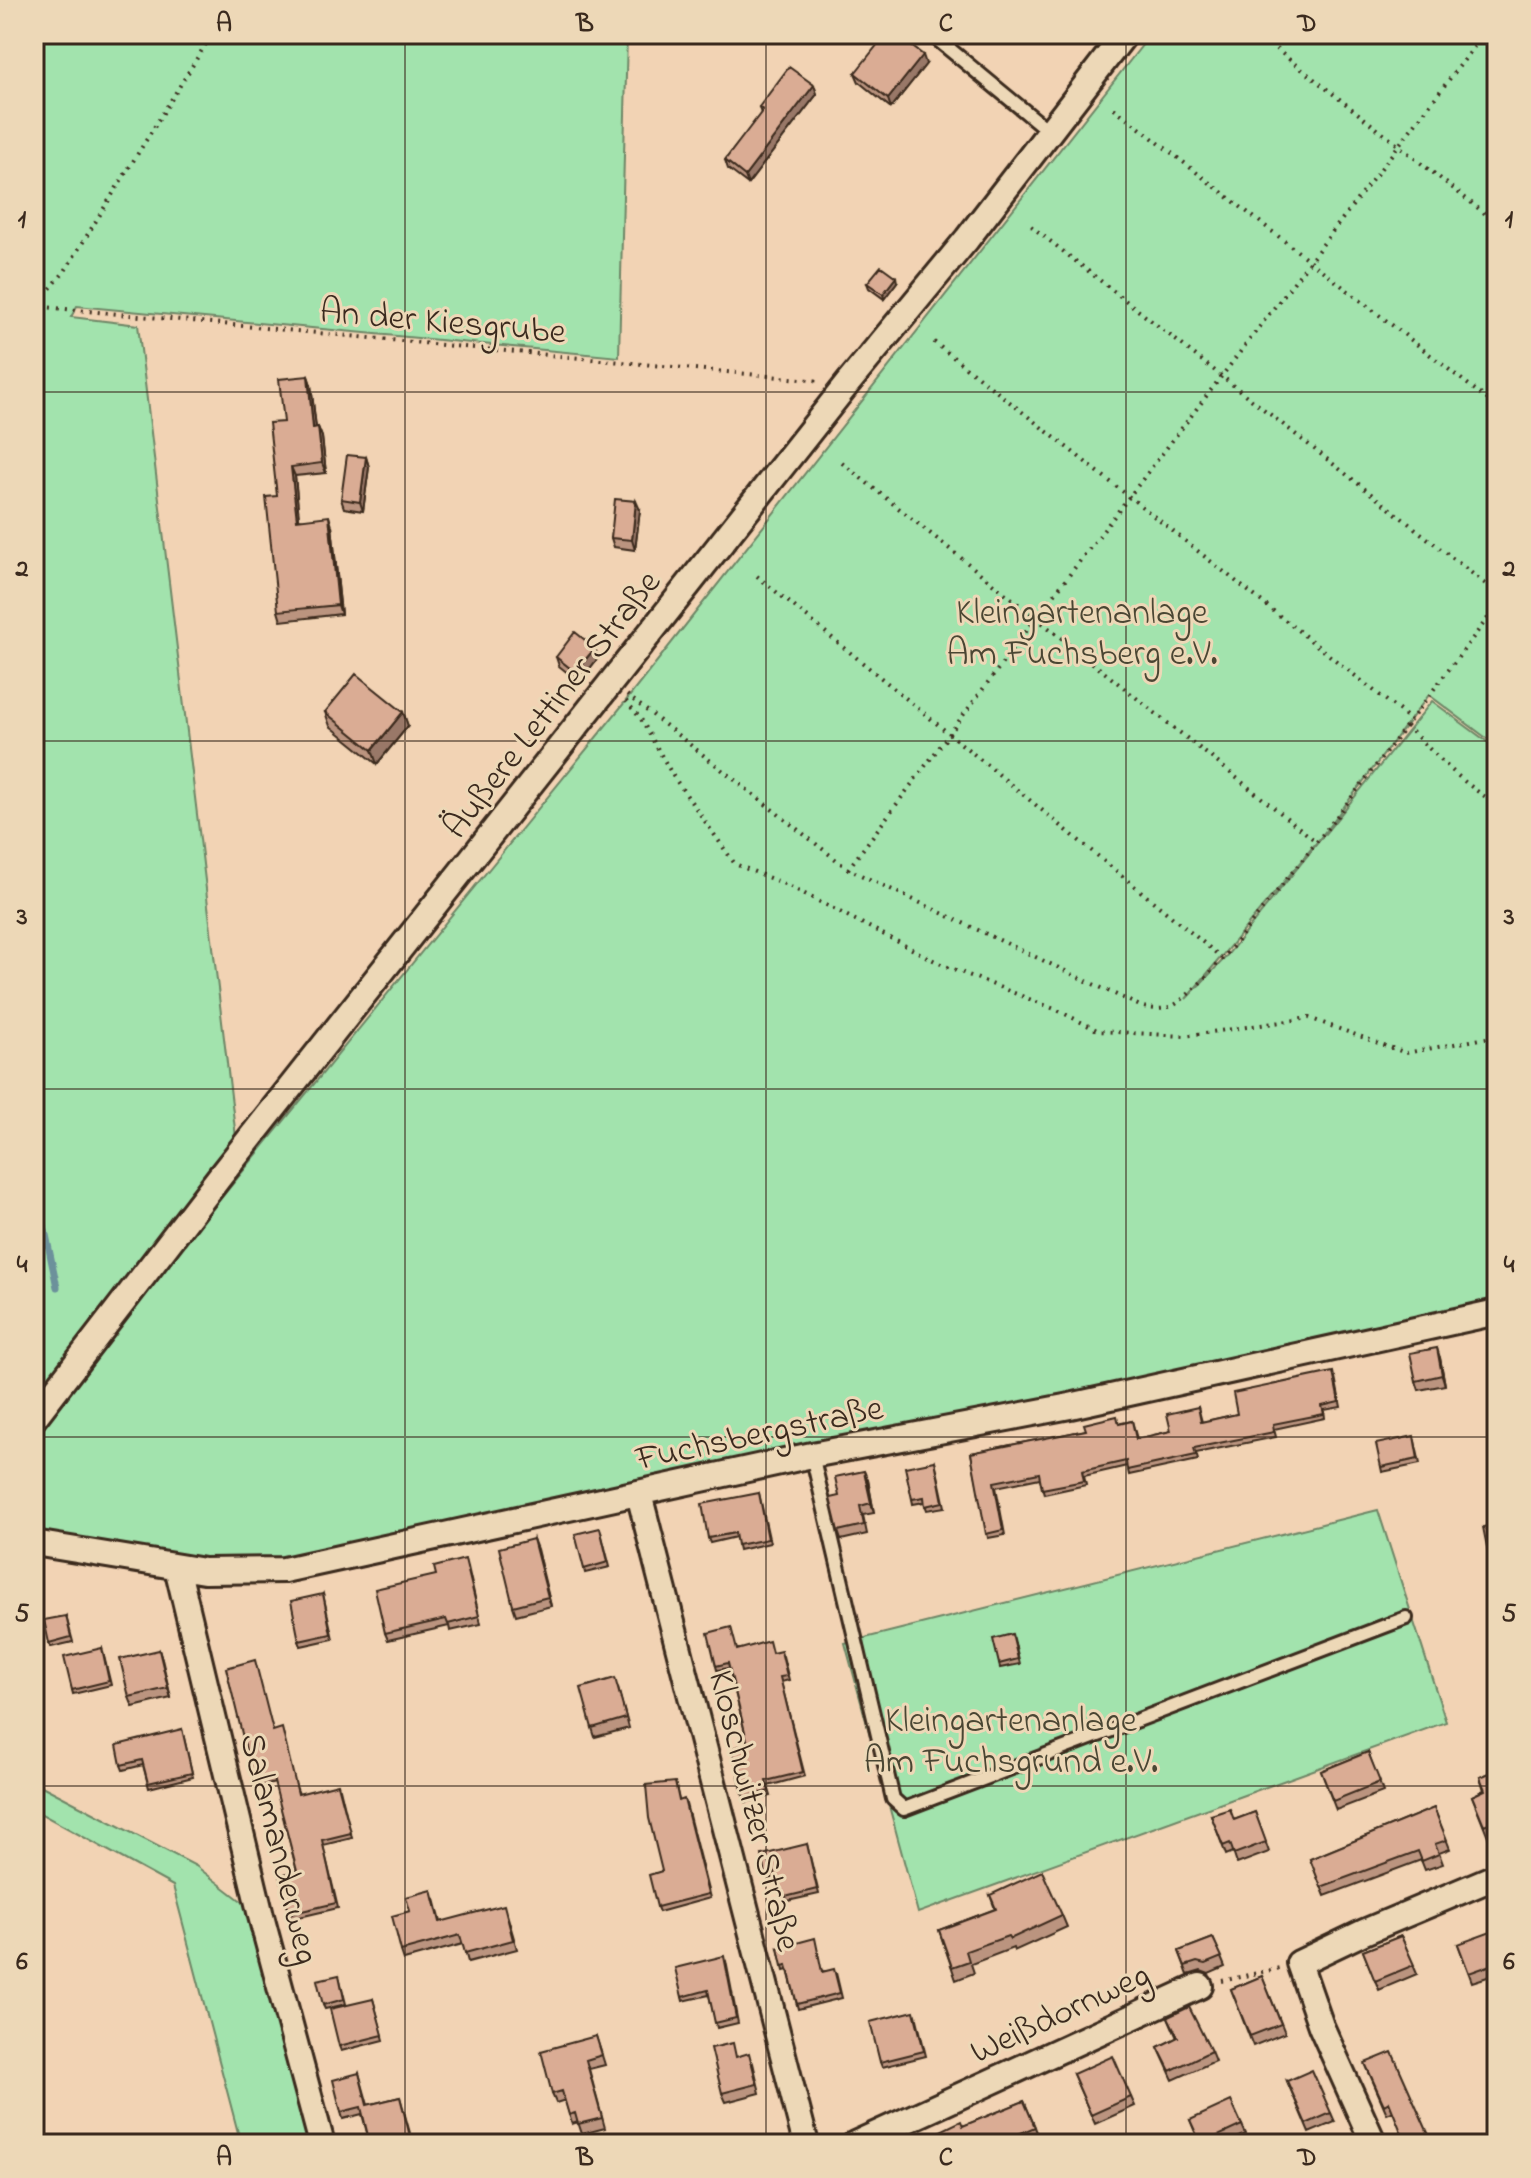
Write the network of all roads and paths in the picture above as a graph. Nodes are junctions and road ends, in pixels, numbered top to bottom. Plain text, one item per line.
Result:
1 (212, 34) edge
2 (931, 34) edge
3 (1125, 34) edge
4 (1257, 34) edge
5 (1484, 34) edge
6 (1114, 108) dead end
7 (1050, 132) junction
8 (1398, 146) junction
9 (1497, 223) edge
10 (1031, 226) dead end
11 (1311, 261) junction
12 (34, 306) edge
13 (934, 342) dead end
14 (1222, 377) junction
15 (848, 383) junction
16 (1497, 407) edge
17 (842, 463) dead end
18 (1130, 497) junction
19 (757, 576) dead end
20 (1497, 593) edge
21 (1497, 606) edge
22 (1037, 617) junction
23 (612, 683) junction
24 (1411, 720) junction
25 (1406, 726) junction
26 (950, 735) junction
27 (1497, 804) edge
28 (1317, 842) junction
29 (848, 869) junction
30 (1222, 958) junction
31 (1497, 1036) edge
32 (1497, 1312) edge
33 (34, 1418) edge
34 (812, 1455) junction
35 (639, 1494) junction
36 (34, 1543) edge
37 (177, 1567) junction
38 (1406, 1618) dead end
39 (1497, 1876) edge
40 (1299, 1963) junction
41 (1200, 1986) joint
42 (322, 2144) edge
43 (806, 2144) edge
44 (855, 2144) edge
45 (1374, 2144) edge

1 - 12 path
2 - 7 lane
3 - 7 street, Äußere Lettiner Straße
4 - 8 path
5 - 8 path
6 - 11 path
7 - 15 street, Äußere Lettiner Straße
8 - 9 path
8 - 11 path
10 - 14 path
11 - 14 path
11 - 16 path
12 - 15 path, An der Kiesgrube
13 - 18 path
14 - 18 path
14 - 20 path
15 - 23 street, Äußere Lettiner Straße
17 - 22 path
18 - 22 path
18 - 24 path
19 - 26 path
21 - 24 path
22 - 26 path
22 - 28 path
23 - 29 path
23 - 31 path
23 - 33 street, Äußere Lettiner Straße
24 - 25 path
25 - 27 path
25 - 28 path
26 - 29 path
26 - 30 path
28 - 30 path
29 - 30 path
32 - 34 street, Fuchsbergstraße
34 - 35 street, Fuchsbergstraße
34 - 38 lane
35 - 37 street, Fuchsbergstraße
35 - 43 street, Kloschwitzer Straße
36 - 37 street, Fuchsbergstraße
37 - 42 street, Salamanderweg
39 - 40 street
40 - 41 path, Weißdornweg
40 - 45 street
41 - 44 street, Weißdornweg

